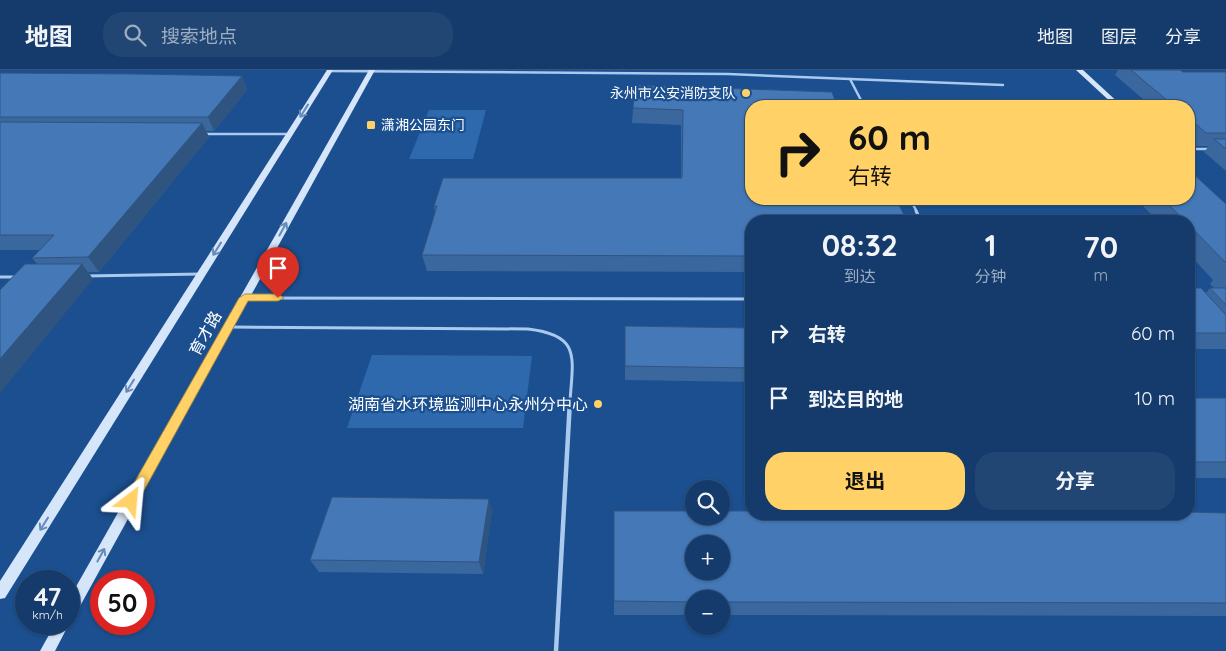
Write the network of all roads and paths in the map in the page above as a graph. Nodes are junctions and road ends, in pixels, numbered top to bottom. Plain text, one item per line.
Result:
1 (727, 70) edge
2 (1080, 70) edge
3 (329, 71) edge
4 (372, 71) edge
5 (728, 74) junction
6 (850, 79) junction
7 (1003, 85) dead end
8 (861, 100) edge
9 (1112, 100) edge
10 (199, 134) edge
11 (289, 134) junction
12 (1195, 149) edge
13 (1217, 149) edge
14 (201, 274) junction
15 (76, 276) edge
16 (0, 277) edge
17 (19, 277) edge
18 (245, 298) junction
19 (745, 299) edge
20 (228, 327) junction
21 (80, 592) edge
22 (0, 594) edge
23 (56, 635) edge
24 (47, 651) edge
25 (556, 651) edge

1 - 5 lane
2 - 9 main road
3 - 4 lane
3 -> 11 main road, 育才路
4 - 5 lane
18 -> 4 main road, 育才路
5 - 6 lane
6 - 7 lane
6 - 8 lane
10 - 11 lane
11 -> 14 main road, 育才路
12 - 13 lane
14 - 15 lane
14 -> 22 main road, 育才路
16 - 17 lane
18 - 19 lane
18 - 20 main road, 育才路
21 -> 20 main road, 育才路
20 - 25 lane
23 - 24 main road

